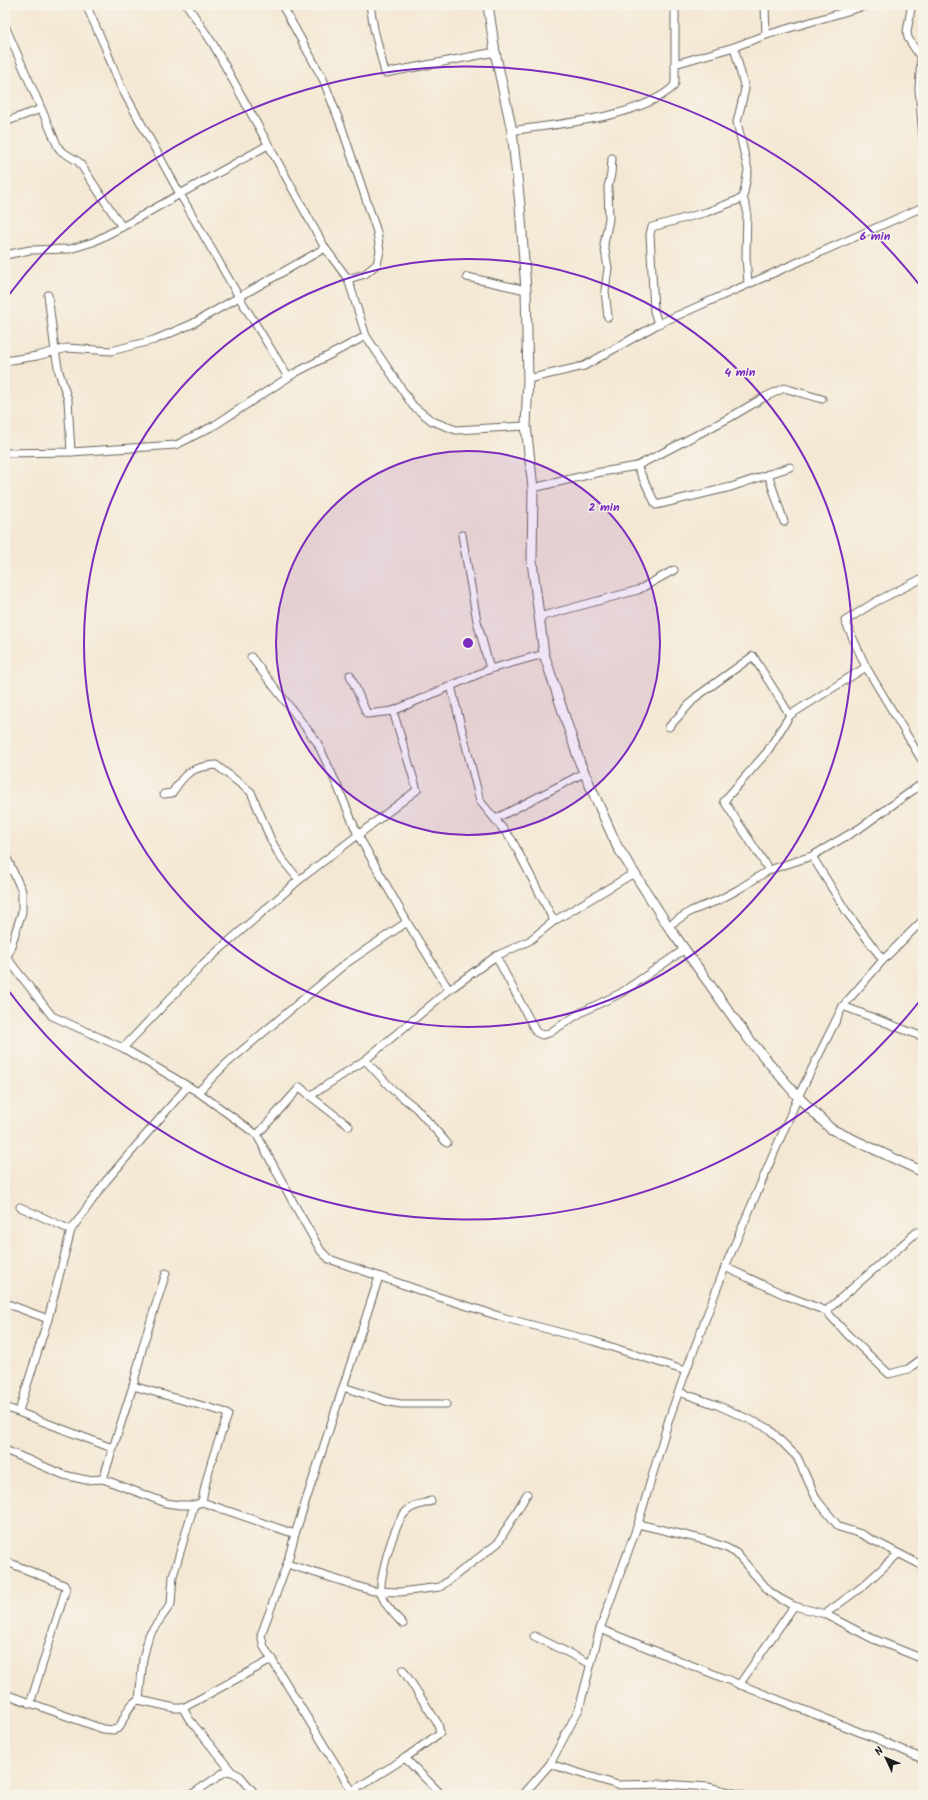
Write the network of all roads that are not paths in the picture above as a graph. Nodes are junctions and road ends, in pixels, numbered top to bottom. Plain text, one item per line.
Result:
1 (86, 5) edge
2 (187, 5) edge
3 (282, 5) edge
4 (370, 5) edge
5 (488, 5) edge
6 (675, 5) edge
7 (765, 5) edge
8 (868, 5) edge
9 (909, 5) edge
10 (5, 26) edge
11 (766, 34) junction
12 (734, 47) junction
13 (495, 52) junction
14 (675, 64) junction
15 (41, 109) junction
16 (5, 122) edge
17 (512, 130) junction
18 (923, 137) edge
19 (268, 145) junction
20 (612, 158) dead end
21 (180, 194) junction
22 (743, 198) junction
23 (923, 207) edge
24 (122, 227) junction
25 (325, 248) junction
26 (5, 255) edge
27 (467, 277) dead end
28 (348, 279) junction
29 (748, 284) junction
30 (526, 290) junction
31 (48, 295) dead end
32 (239, 297) junction
33 (608, 318) dead end
34 (658, 324) junction
35 (366, 336) junction
36 (55, 351) junction
37 (5, 361) edge
38 (288, 377) junction
39 (528, 379) junction
40 (822, 399) dead end
41 (526, 426) junction
42 (71, 452) junction
43 (5, 453) edge
44 (637, 466) junction
45 (790, 466) dead end
46 (768, 474) junction
47 (533, 488) junction
48 (784, 522) dead end
49 (462, 535) dead end
50 (674, 570) dead end
51 (923, 578) edge
52 (539, 617) junction
53 (544, 654) junction
54 (251, 658) dead end
55 (866, 667) junction
56 (490, 669) junction
57 (350, 675) dead end
58 (451, 686) junction
59 (393, 711) junction
60 (790, 715) junction
61 (669, 727) dead end
62 (923, 762) edge
63 (584, 773) junction
64 (923, 783) edge
65 (164, 794) dead end
66 (494, 819) junction
67 (358, 835) junction
68 (5, 854) edge
69 (812, 856) junction
70 (769, 870) junction
71 (634, 873) junction
72 (299, 880) junction
73 (923, 920) edge
74 (554, 921) junction
75 (407, 922) junction
76 (668, 926) junction
77 (685, 949) junction
78 (496, 956) junction
79 (6, 959) edge
80 (883, 960) junction
81 (449, 990) junction
82 (843, 1006) junction
83 (923, 1037) edge
84 (123, 1048) junction
85 (365, 1060) junction
86 (187, 1087) junction
87 (198, 1092) junction
88 (310, 1096) junction
89 (798, 1097) junction
90 (349, 1126) dead end
91 (257, 1135) junction
92 (447, 1143) dead end
93 (923, 1172) edge
94 (20, 1207) dead end
95 (71, 1230) junction
96 (916, 1232) dead end
97 (725, 1267) junction
98 (166, 1273) dead end
99 (379, 1277) junction
100 (5, 1303) edge
101 (826, 1311) junction
102 (48, 1319) junction
103 (923, 1358) edge
104 (686, 1371) junction
105 (133, 1386) junction
106 (343, 1387) junction
107 (679, 1392) junction
108 (446, 1404) dead end
109 (5, 1407) edge
110 (19, 1411) junction
111 (112, 1448) junction
112 (5, 1450) edge
113 (103, 1478) junction
114 (527, 1494) dead end
115 (431, 1501) dead end
116 (202, 1502) junction
117 (194, 1505) junction
118 (638, 1524) junction
119 (295, 1534) junction
120 (898, 1554) junction
121 (5, 1561) edge
122 (287, 1564) junction
123 (923, 1566) edge
124 (381, 1591) junction
125 (794, 1606) junction
126 (825, 1614) junction
127 (403, 1624) dead end
128 (600, 1629) junction
129 (534, 1636) dead end
130 (273, 1659) junction
131 (923, 1659) edge
132 (590, 1663) junction
133 (403, 1670) dead end
134 (739, 1685) junction
135 (5, 1694) edge
136 (140, 1700) junction
137 (30, 1704) junction
138 (183, 1708) junction
139 (405, 1758) junction
140 (923, 1759) edge
141 (550, 1764) junction
142 (232, 1772) junction
143 (349, 1793) edge
144 (191, 1795) edge
145 (256, 1795) edge
146 (442, 1795) edge
147 (523, 1795) edge
148 (742, 1795) edge

1 - 21 street
2 - 19 street
3 - 28 street
4 - 13 street
5 - 13 street
6 - 14 street
7 - 11 street
8 - 11 street
9 - 18 street
10 - 15 street
11 - 12 street
12 - 14 street
12 - 22 street
13 - 17 street
14 - 17 street
15 - 16 street
15 - 24 street
17 - 30 street
19 - 21 street
19 - 25 street
20 - 33 street
21 - 24 street
21 - 32 street
22 - 29 street
22 - 34 street
23 - 29 street
24 - 26 street
25 - 28 street
25 - 32 street
27 - 30 street
28 - 35 street
29 - 34 street
30 - 39 street
31 - 36 street
32 - 36 street
32 - 38 street
34 - 39 street
35 - 38 street
35 - 41 street
36 - 37 street
36 - 42 street
38 - 42 street
39 - 41 street
40 - 44 street
41 - 47 street
42 - 43 street
44 - 46 street
44 - 47 street
45 - 46 street
46 - 48 street
47 - 52 street
49 - 56 street
50 - 52 street
51 - 55 street
52 - 53 street
53 - 56 street
53 - 63 street
54 - 67 street
55 - 60 street
55 - 62 street
56 - 58 street
57 - 59 street
58 - 59 street
58 - 66 street
59 - 67 street
60 - 61 street
60 - 70 street
63 - 66 street
63 - 71 street
64 - 69 street
65 - 72 street
66 - 74 street
67 - 72 street
67 - 75 street
68 - 79 street
69 - 70 street
69 - 80 street
70 - 76 street
71 - 74 street
71 - 76 street
72 - 84 street
73 - 80 street
74 - 78 street
75 - 81 street
75 - 87 street
76 - 77 street
77 - 78 street
77 - 89 street
78 - 81 street
79 - 84 street
80 - 82 street
81 - 85 street
82 - 83 street
82 - 89 street
84 - 86 street
85 - 88 street
85 - 92 street
86 - 87 street
86 - 95 street
87 - 91 street
88 - 90 street
88 - 91 street
89 - 93 street
89 - 97 street
91 - 99 street
94 - 95 street
95 - 102 street
96 - 101 street
97 - 101 street
97 - 104 street
98 - 105 street
99 - 104 street
99 - 106 street
100 - 102 street
101 - 103 street
102 - 110 street
104 - 107 street
105 - 111 street
105 - 116 street
106 - 108 street
106 - 119 street
107 - 118 street
107 - 120 street
109 - 110 street
110 - 111 street
111 - 113 street
112 - 113 street
113 - 117 street
114 - 124 street
115 - 124 street
116 - 117 street
116 - 119 street
117 - 136 street
118 - 125 street
118 - 128 street
119 - 122 street
120 - 123 street
120 - 126 street
121 - 137 street
122 - 124 street
122 - 130 street
124 - 127 street
125 - 126 street
125 - 134 street
126 - 131 street
128 - 132 street
128 - 134 street
129 - 132 street
130 - 138 street
130 - 143 street
132 - 141 street
133 - 139 street
134 - 140 street
135 - 137 street
136 - 137 street
136 - 138 street
138 - 142 street
139 - 143 street
139 - 146 street
141 - 147 street
141 - 148 street
142 - 144 street
142 - 145 street

